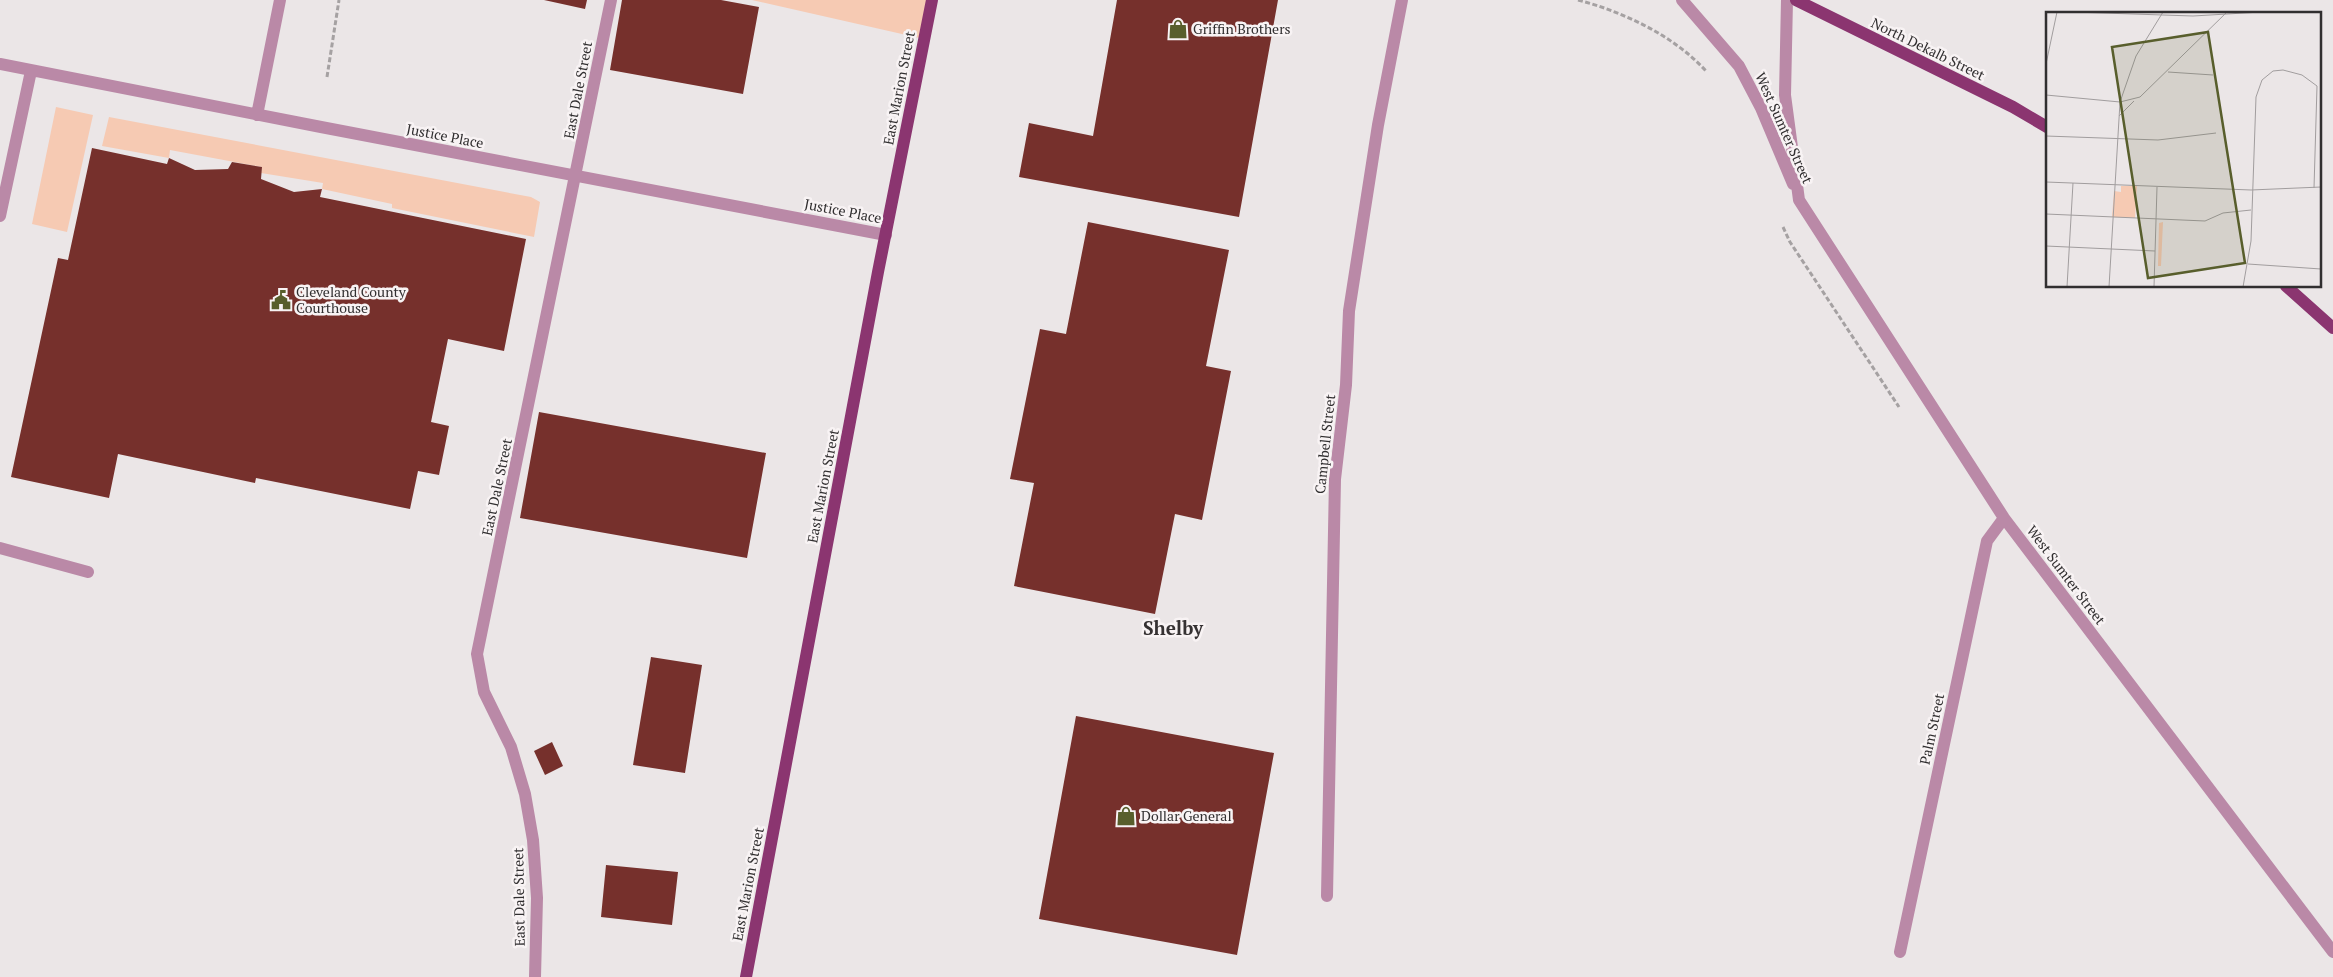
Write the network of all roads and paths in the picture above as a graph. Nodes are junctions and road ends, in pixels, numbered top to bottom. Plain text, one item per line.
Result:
1 (280, 0) edge
2 (339, 0) edge
3 (611, 0) edge
4 (932, 0) edge
5 (1402, 0) edge
6 (1682, 0) edge
7 (1787, 0) edge
8 (1796, 0) edge
9 (0, 64) edge
10 (31, 71) junction
11 (327, 77) dead end
12 (257, 115) junction
13 (2046, 126) edge
14 (576, 175) junction
15 (1800, 200) junction
16 (0, 216) edge
17 (886, 235) junction
18 (2288, 288) edge
19 (2333, 328) edge
20 (2004, 518) junction
21 (0, 548) edge
22 (88, 572) dead end
23 (1327, 896) dead end
24 (1900, 952) dead end
25 (2333, 952) edge
26 (535, 977) edge
27 (746, 977) edge

1 - 12 street
2 - 11 path
3 - 14 street, East Dale Street
4 - 17 main road, East Marion Street
5 - 23 street, Campbell Street
6 - 15 street, West Sumter Street
7 - 15 street, West Sumter Street
8 - 13 main road, North Dekalb Street
9 - 10 street, Justice Place
10 - 12 street, Justice Place
10 - 16 street
12 - 14 street, Justice Place
14 - 17 street, Justice Place
14 - 26 street, East Dale Street
15 - 20 street, West Sumter Street
17 - 27 main road, East Marion Street
18 - 19 main road
20 - 24 street, Palm Street
20 - 25 street, West Sumter Street
21 - 22 street

